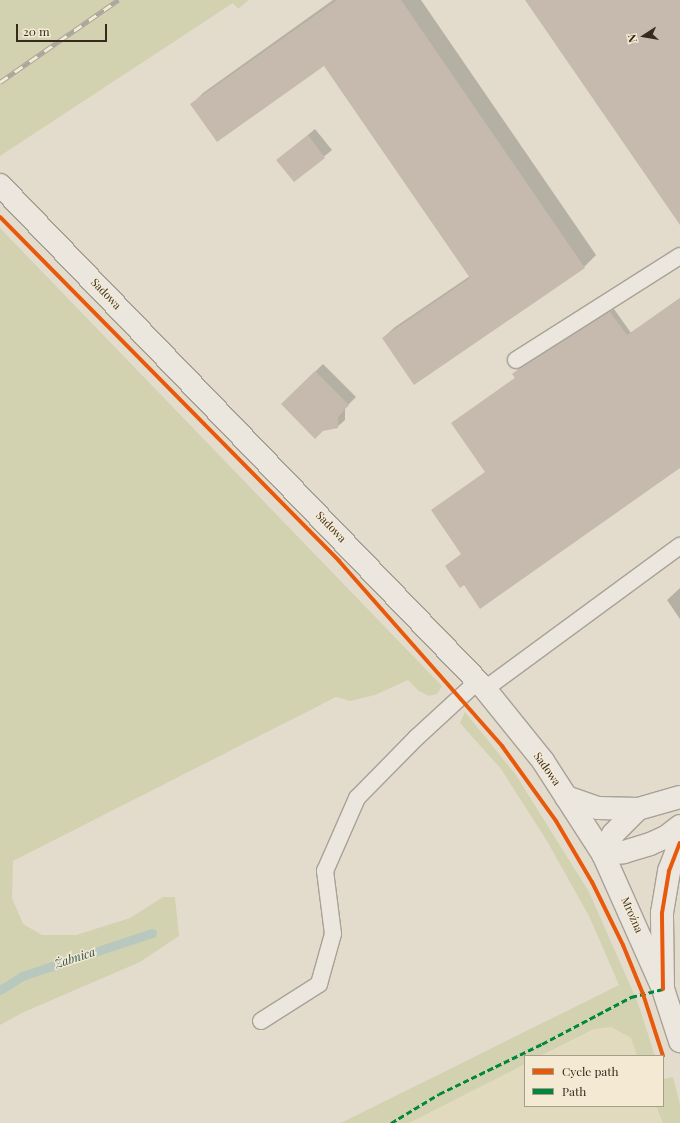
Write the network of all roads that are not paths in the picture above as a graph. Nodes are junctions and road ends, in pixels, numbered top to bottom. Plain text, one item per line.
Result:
1 (0, 185) edge
2 (680, 256) edge
3 (516, 360) dead end
4 (680, 546) edge
5 (481, 685) junction
6 (680, 796) edge
7 (566, 797) junction
8 (638, 809) junction
9 (680, 826) edge
10 (680, 843) edge
11 (603, 854) junction
12 (663, 989) junction
13 (261, 1021) dead end
14 (680, 1041) edge

1 - 5 main road, Sadowa
2 - 3 lane
4 - 5 lane
5 - 7 main road, Sadowa
5 - 13 lane
6 - 8 main road, Sadowa
7 - 8 main road, Sadowa
7 - 11 main road, Mroźna
8 - 11 main road
9 - 11 main road
10 - 12 main road
11 - 12 main road, Mroźna
12 - 14 main road, Mroźna

